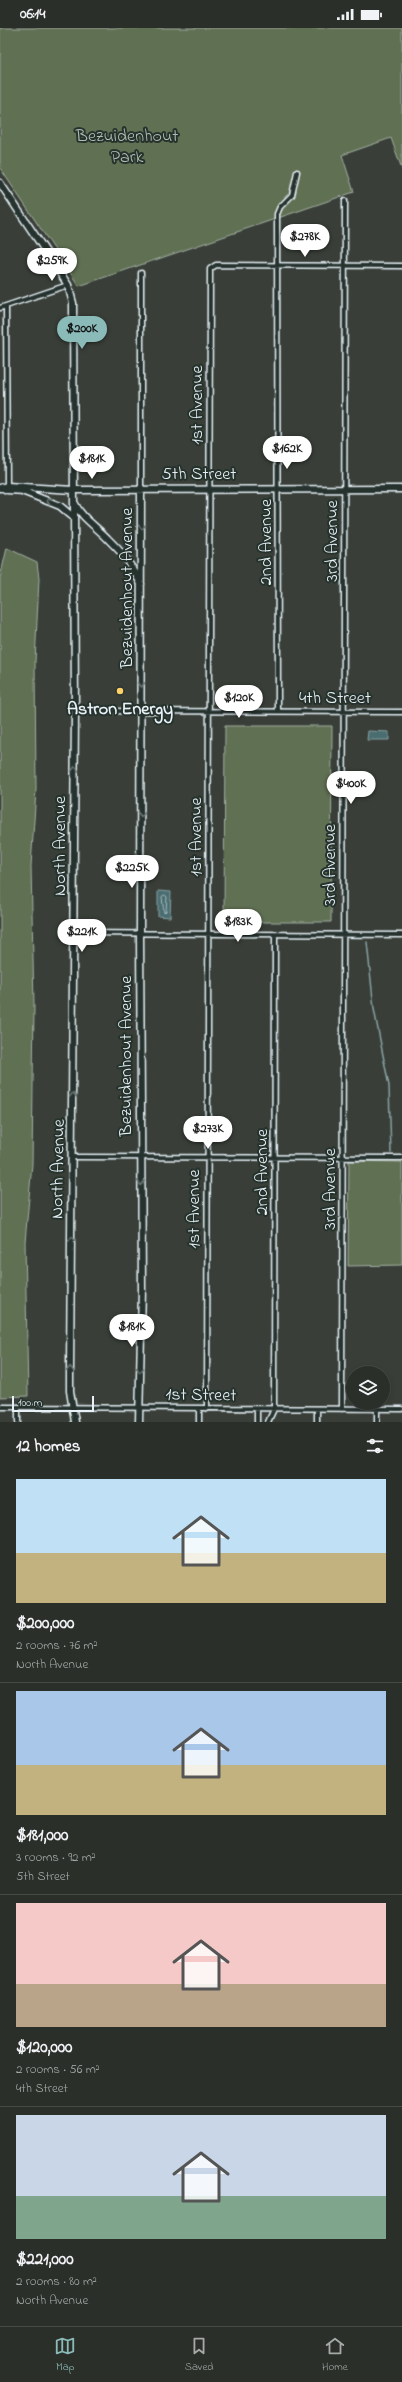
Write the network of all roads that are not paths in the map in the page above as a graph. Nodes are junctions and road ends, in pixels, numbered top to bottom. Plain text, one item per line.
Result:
1 (297, 172) dead end
2 (0, 184) edge
3 (345, 201) dead end
4 (279, 266) junction
5 (346, 266) junction
6 (402, 266) edge
7 (141, 273) dead end
8 (68, 285) junction
9 (6, 306) junction
10 (0, 308) edge
11 (4, 488) edge
12 (141, 488) junction
13 (210, 488) junction
14 (279, 488) junction
15 (45, 489) junction
16 (345, 489) junction
17 (402, 489) edge
18 (22, 490) junction
19 (73, 490) junction
20 (73, 499) junction
21 (73, 517) junction
22 (85, 518) junction
23 (73, 526) junction
24 (142, 586) junction
25 (75, 711) junction
26 (141, 711) junction
27 (209, 711) junction
28 (278, 711) junction
29 (344, 711) junction
30 (402, 712) edge
31 (74, 933) junction
32 (140, 934) junction
33 (209, 934) junction
34 (276, 935) junction
35 (343, 935) junction
36 (402, 935) edge
37 (73, 1157) junction
38 (140, 1157) junction
39 (275, 1157) junction
40 (207, 1158) junction
41 (343, 1158) junction
42 (402, 1158) edge
43 (139, 1406) junction
44 (0, 1407) edge
45 (18, 1407) junction
46 (73, 1407) junction
47 (199, 1409) junction
48 (207, 1409) junction
49 (257, 1409) junction
50 (274, 1409) junction
51 (317, 1409) junction
52 (342, 1409) junction
53 (346, 1409) edge
54 (390, 1409) edge
55 (402, 1409) edge
56 (377, 1410) edge
57 (18, 1422) edge
58 (76, 1422) edge
59 (139, 1422) edge
60 (199, 1422) edge
61 (257, 1422) edge
62 (268, 1422) edge
63 (317, 1422) edge
64 (377, 1422) edge

1 - 4 street, 2nd Avenue
2 - 8 street, North Avenue
3 - 5 street, 3rd Avenue
4 - 5 street
4 - 13 street, 1st Avenue
4 - 14 street, 2nd Avenue
5 - 6 street
5 - 16 street, 3rd Avenue
7 - 12 street, Bezuidenhout Avenue
8 - 9 street
8 - 19 street, North Avenue
9 - 10 street
9 - 11 street
11 - 15 street, 5th Street
11 - 18 street, 5th Street
12 - 13 street, 5th Street
12 - 19 street, 5th Street
12 -> 24 street, Bezuidenhout Avenue
13 - 14 street, 5th Street
13 - 27 street, 1st Avenue
14 - 16 street, 5th Street
14 - 28 street, 2nd Avenue
15 - 18 street, 5th Street
15 - 19 street, 5th Street
16 - 17 street, 5th Street
16 - 29 street, 3rd Avenue
21 -> 18 street
19 - 20 street, North Avenue
20 - 21 street, North Avenue
20 - 22 street
21 - 23 street, North Avenue
22 - 23 street
22 - 24 street
23 - 25 street, North Avenue
24 -> 26 street, Bezuidenhout Avenue
25 - 26 street, 4th Street
31 -> 25 street, North Avenue
26 - 27 street, 4th Street
26 -> 32 street, Bezuidenhout Avenue
27 - 28 street, 4th Street
27 - 33 street, 1st Avenue
28 - 29 street, 4th Street
29 - 30 street, 4th Street
29 - 35 street, 3rd Avenue
31 - 32 street
37 -> 31 street, North Avenue
32 - 33 street
32 - 38 street, Bezuidenhout Avenue
33 - 34 street
33 - 40 street, 1st Avenue
34 - 35 street
34 - 39 street, 2nd Avenue
35 - 36 street
35 - 41 street, 3rd Avenue
37 - 38 street
46 -> 37 street, North Avenue
38 - 40 street
38 -> 43 street, Bezuidenhout Avenue
39 - 40 street
39 - 41 street
39 - 50 street, 2nd Avenue
40 - 48 street, 1st Avenue
41 - 42 street
41 - 52 street, 3rd Avenue
43 - 46 street, 1st Street
43 - 47 street, 1st Street
43 - 59 street, Bezuidenhout Avenue
44 - 45 street, 1st Street
45 - 46 street, 1st Street
45 - 57 street
46 - 58 street, North Avenue
47 - 48 street, 1st Street
47 - 60 street
48 - 49 street, 1st Street
49 - 50 street, 1st Street
49 - 61 street
50 - 51 street, 1st Street
50 - 62 street
51 - 52 street, 1st Street
51 - 63 street
52 - 53 street, 1st Street
54 - 55 street, 1st Street
56 - 64 street

